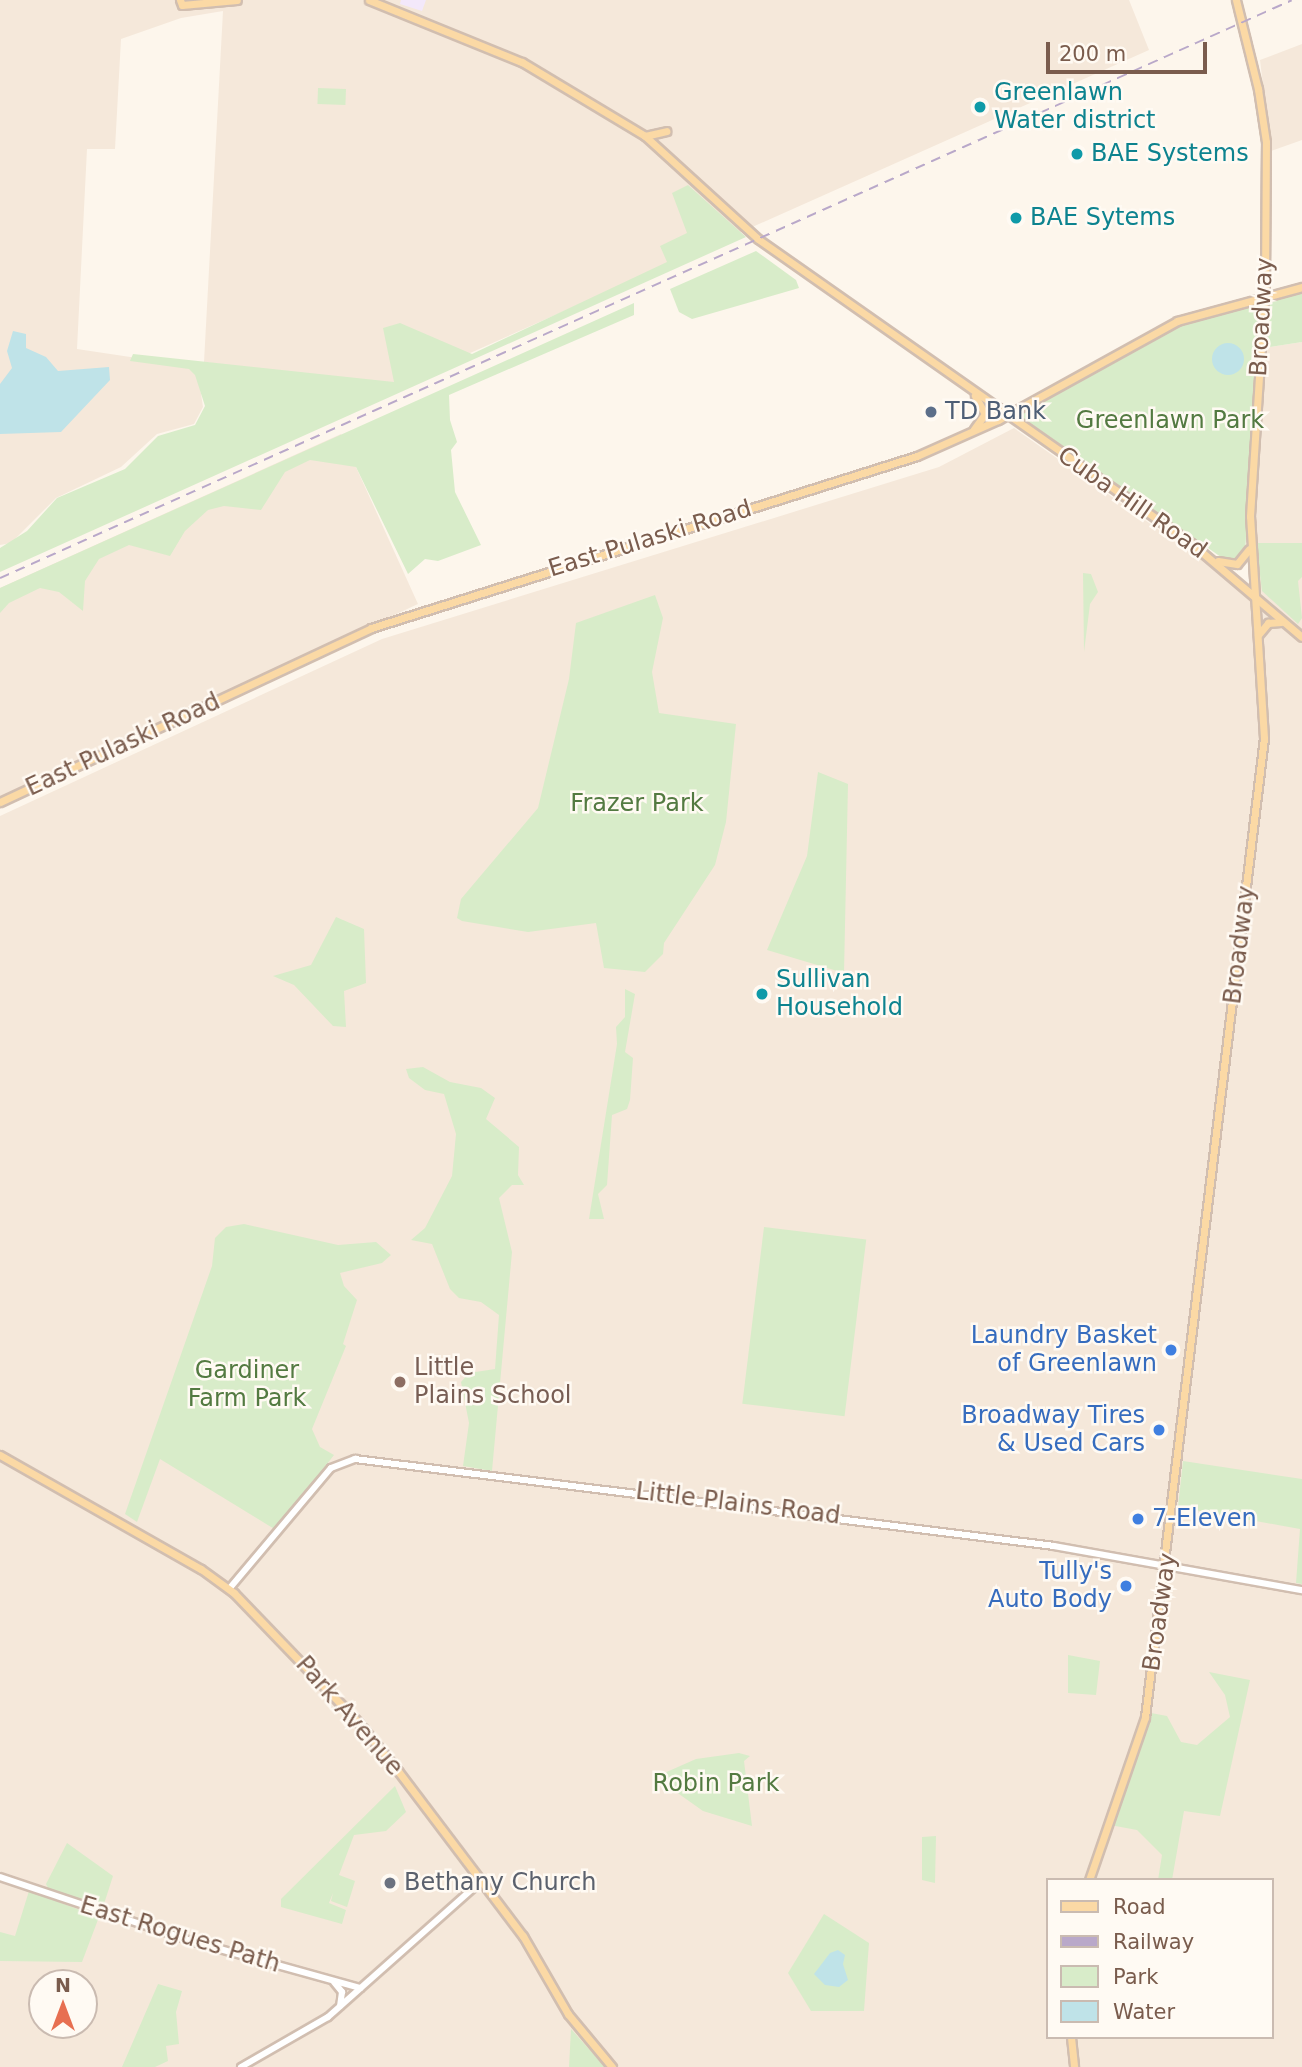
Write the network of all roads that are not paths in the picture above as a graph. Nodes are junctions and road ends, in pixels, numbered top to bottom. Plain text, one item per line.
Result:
1 (180, 0) edge
2 (237, 0) edge
3 (369, 0) edge
4 (1236, 0) edge
5 (666, 131) dead end
6 (645, 136) junction
7 (1302, 287) edge
8 (1264, 294) junction
9 (971, 390) junction
10 (1007, 415) junction
11 (958, 439) junction
12 (1251, 538) junction
13 (1211, 558) junction
14 (1253, 596) junction
15 (1286, 624) junction
16 (1302, 638) edge
17 (1257, 643) junction
18 (0, 802) edge
19 (0, 1455) edge
20 (1166, 1563) junction
21 (229, 1589) junction
22 (1302, 1590) edge
23 (0, 1877) edge
24 (1090, 1878) edge
25 (480, 1882) junction
26 (333, 1981) junction
27 (361, 1988) junction
28 (338, 2010) junction
29 (1071, 2039) edge
30 (241, 2067) edge
31 (612, 2067) edge
32 (1074, 2067) edge

1 - 2 main road
3 - 6 main road, Cuba Hill Road
4 - 8 main road, Broadway
5 - 6 main road
6 - 9 main road, Cuba Hill Road
7 - 8 main road, East Pulaski Road
8 - 10 main road, East Pulaski Road
8 - 12 main road, Broadway
9 - 10 main road, Cuba Hill Road
9 - 11 main road
10 - 11 main road, East Pulaski Road
10 - 13 main road, Cuba Hill Road
11 - 18 main road, East Pulaski Road
12 - 13 main road
12 - 14 main road, Broadway
13 - 14 main road, Cuba Hill Road
14 - 15 main road, Cuba Hill Road
14 - 17 main road, Broadway
15 - 16 main road, Cuba Hill Road
15 - 17 main road
17 - 20 main road, Broadway
19 - 21 main road, Park Avenue
20 - 21 street, Little Plains Road
20 - 22 street, Little Plains Road
20 - 24 main road, Broadway
21 - 25 main road, Park Avenue
23 - 26 street, East Rogues Path
25 - 27 street
25 - 31 main road, Park Avenue
26 - 27 street, East Rogues Path
26 - 28 street
27 - 28 street
28 - 30 street
29 - 32 main road

